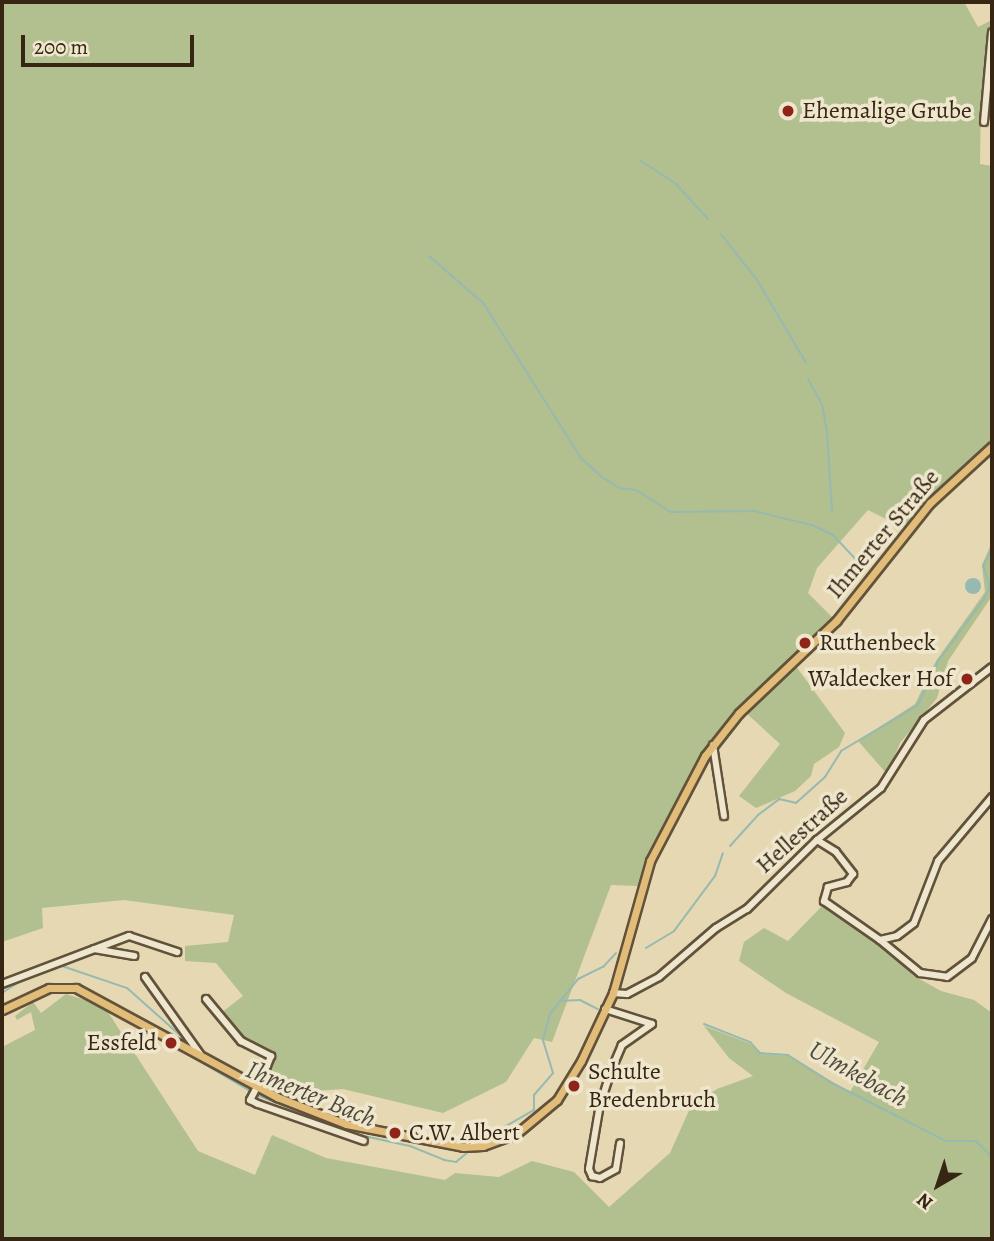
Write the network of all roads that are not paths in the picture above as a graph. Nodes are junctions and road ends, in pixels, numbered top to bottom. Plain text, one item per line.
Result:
1 (992, 32) edge
2 (984, 122) dead end
3 (992, 446) edge
4 (992, 667) edge
5 (713, 745) junction
6 (992, 797) edge
7 (724, 816) dead end
8 (817, 840) junction
9 (992, 919) edge
10 (880, 940) junction
11 (94, 949) junction
12 (177, 952) dead end
13 (134, 957) dead end
14 (145, 977) dead end
15 (2, 984) edge
16 (613, 993) junction
17 (206, 999) dead end
18 (605, 1009) junction
19 (2, 1010) edge
20 (200, 1055) junction
21 (246, 1080) junction
22 (257, 1087) junction
23 (364, 1141) dead end
24 (620, 1143) dead end

1 - 2 street
3 - 5 main road, Ihmerter Straße
4 - 8 street, Hellestraße
5 - 7 street
5 - 16 main road, Ihmerter Straße
6 - 10 street
8 - 10 street
8 - 16 street, Hellestraße
9 - 10 street
11 - 12 street
11 - 13 street
11 - 15 street
14 - 20 street
16 - 18 main road, Ihmerter Straße
17 - 21 street
18 - 22 main road, Ihmerter Straße
18 - 24 street
19 - 20 main road, Ihmerter Straße
20 - 21 main road, Ihmerter Straße
21 - 22 main road, Ihmerter Straße
22 - 23 street

